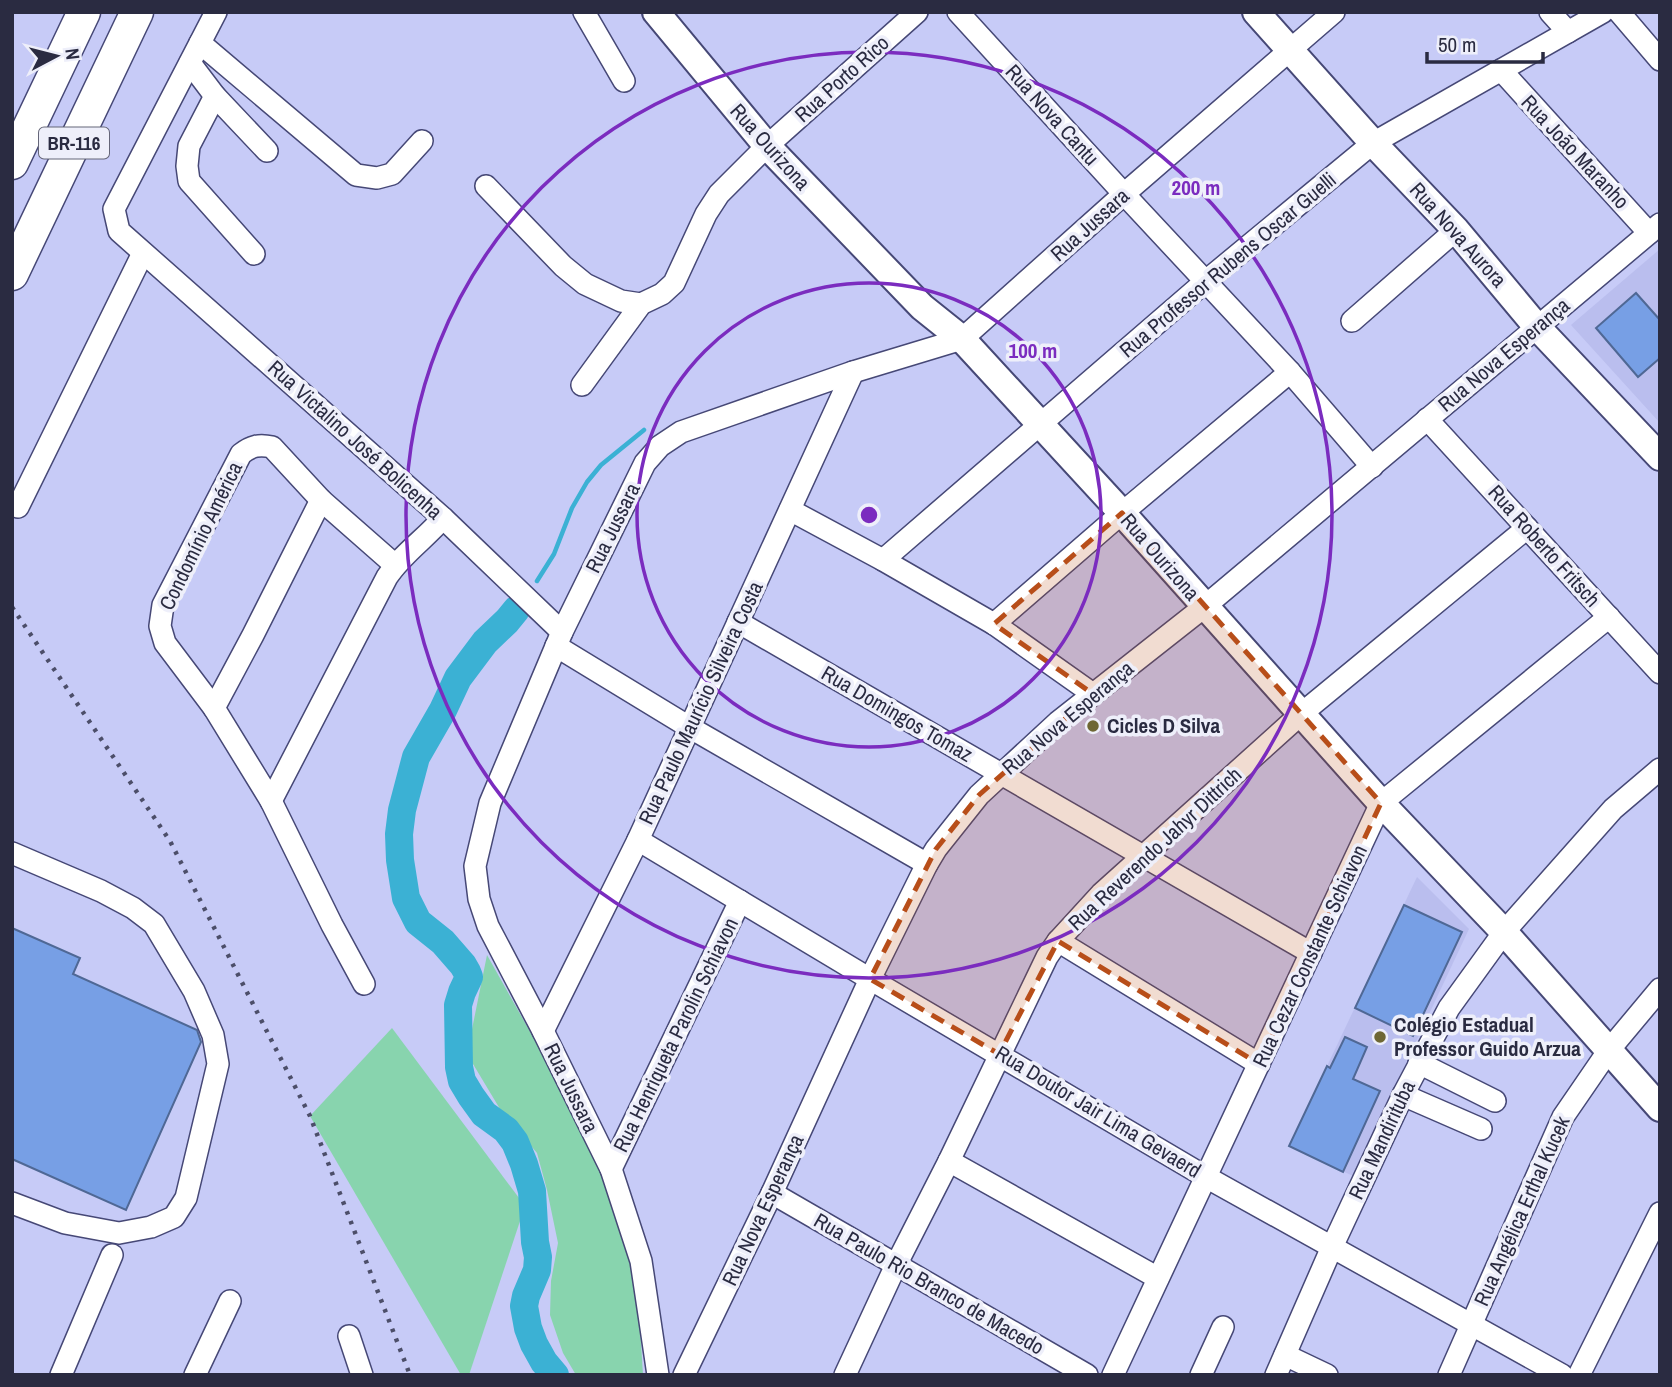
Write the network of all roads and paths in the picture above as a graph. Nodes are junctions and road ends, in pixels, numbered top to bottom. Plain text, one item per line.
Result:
1 (84, 12) edge
2 (137, 12) edge
3 (216, 12) edge
4 (584, 12) edge
5 (656, 12) edge
6 (917, 12) edge
7 (958, 12) edge
8 (1256, 12) edge
9 (1334, 12) edge
10 (1550, 12) edge
11 (1603, 12) edge
12 (1619, 12) edge
13 (1568, 32) junction
14 (200, 43) junction
15 (1291, 50) junction
16 (1660, 60) edge
17 (190, 63) junction
18 (1501, 71) junction
19 (624, 82) dead end
20 (215, 96) junction
21 (422, 141) dead end
22 (1373, 143) junction
23 (767, 146) junction
24 (267, 151) dead end
25 (12, 163) edge
26 (486, 186) dead end
27 (1124, 194) junction
28 (1654, 228) edge
29 (1456, 230) junction
30 (143, 253) junction
31 (254, 254) dead end
32 (12, 274) edge
33 (1206, 281) junction
34 (641, 304) junction
35 (1352, 321) dead end
36 (1537, 327) junction
37 (962, 339) junction
38 (853, 372) junction
39 (1290, 372) junction
40 (582, 386) dead end
41 (1427, 419) junction
42 (1040, 425) junction
43 (1660, 457) edge
44 (1372, 467) junction
45 (321, 500) junction
46 (18, 507) dead end
47 (790, 510) junction
48 (1122, 513) junction
49 (443, 518) junction
50 (1527, 528) junction
51 (883, 560) junction
52 (395, 565) junction
53 (1205, 607) junction
54 (1608, 617) junction
55 (738, 622) junction
56 (994, 624) junction
57 (559, 639) junction
58 (1660, 673) edge
59 (1093, 694) junction
60 (214, 708) junction
61 (1301, 714) junction
62 (689, 727) junction
63 (1660, 769) edge
64 (1002, 774) junction
65 (271, 801) junction
66 (1381, 803) junction
67 (638, 840) junction
68 (12, 853) edge
69 (1144, 856) junction
70 (927, 864) junction
71 (740, 901) junction
72 (1504, 932) junction
73 (1058, 941) junction
74 (1311, 953) junction
75 (870, 979) junction
76 (364, 984) dead end
77 (1660, 989) edge
78 (543, 1031) junction
79 (1609, 1050) junction
80 (999, 1054) junction
81 (1419, 1063) junction
82 (1259, 1064) junction
83 (1403, 1095) junction
84 (1495, 1101) dead end
85 (1660, 1108) edge
86 (1481, 1129) dead end
87 (949, 1161) junction
88 (611, 1170) junction
89 (1206, 1177) junction
90 (772, 1193) junction
91 (12, 1203) edge
92 (1660, 1213) edge
93 (1332, 1247) junction
94 (112, 1255) dead end
95 (896, 1265) junction
96 (1158, 1278) junction
97 (230, 1301) dead end
98 (1471, 1324) junction
99 (1223, 1327) dead end
100 (349, 1336) dead end
101 (1285, 1355) junction
102 (61, 1375) edge
103 (195, 1375) edge
104 (362, 1375) edge
105 (657, 1375) edge
106 (684, 1375) edge
107 (845, 1375) edge
108 (1087, 1375) edge
109 (1113, 1375) edge
110 (1201, 1375) edge
111 (1276, 1375) edge
112 (1327, 1375) edge
113 (1449, 1375) edge
114 (1562, 1375) edge
115 (1579, 1375) edge

1 - 25 highway, BR-116
2 - 32 highway, BR-116
3 - 14 street, Rua Victalino José Bolicenha
4 - 19 street
5 - 23 main road, Rua Ourizona
6 - 23 street, Rua Porto Rico
7 - 27 street, Rua Nova Cantu
8 - 15 main road, Rua Nova Aurora
9 - 15 street, Rua Jussara
10 - 13 street
11 - 13 street, Rua Professor Rubens Oscar Guelli
12 - 16 street
13 - 18 street, Rua Professor Rubens Oscar Guelli
14 - 17 street, Rua Victalino José Bolicenha
14 - 21 street
15 - 22 main road, Rua Nova Aurora
15 - 27 street, Rua Jussara
17 - 20 street
17 - 30 street, Rua Victalino José Bolicenha
18 - 22 street, Rua Professor Rubens Oscar Guelli
18 - 28 street, Rua João Maranho
20 - 24 street
20 - 31 street
22 - 29 main road, Rua Nova Aurora
22 - 33 street, Rua Professor Rubens Oscar Guelli
23 - 34 street, Rua Porto Rico
23 - 37 main road, Rua Ourizona
26 - 34 street
27 - 33 street, Rua Nova Cantu
27 - 37 street, Rua Jussara
28 - 36 street, Rua Nova Esperança
29 - 35 street
29 - 36 main road, Rua Nova Aurora
30 - 46 street
30 - 49 street, Rua Victalino José Bolicenha
33 - 39 street, Rua Nova Cantu
33 - 42 street, Rua Professor Rubens Oscar Guelli
34 - 40 street
36 - 41 street, Rua Nova Esperança
36 - 43 main road, Rua Nova Aurora
37 - 38 street, Rua Jussara
37 - 42 main road, Rua Ourizona
38 - 47 street, Rua Paulo Maurício Silveira Costa
38 - 57 street, Rua Jussara
39 - 44 street, Rua Nova Cantu
39 - 48 street
41 - 44 street, Rua Nova Esperança
41 - 50 street, Rua Roberto Fritsch
42 - 48 main road, Rua Ourizona
42 - 51 street, Rua Professor Rubens Oscar Guelli
44 - 53 street, Rua Nova Esperança
45 - 52 street, Condomínio América
45 - 60 street
45 - 60 street, Condomínio América
47 - 51 street
47 - 55 street, Rua Paulo Maurício Silveira Costa
48 - 53 main road, Rua Ourizona
48 - 56 street
49 - 52 street
49 - 57 street, Rua Victalino José Bolicenha
50 - 54 street, Rua Roberto Fritsch
50 - 61 street, Rua Reverendo Jahyr Dittrich
51 - 56 street
52 - 65 street
53 - 59 street, Rua Nova Esperança
53 - 61 main road, Rua Ourizona
54 - 58 street, Rua Roberto Fritsch
54 - 66 street, Rua Cezar Constante Schiavon
55 - 62 street, Rua Paulo Maurício Silveira Costa
55 - 64 street, Rua Domingos Tomaz
56 - 59 street
57 - 62 street, Rua Victalino José Bolicenha
57 - 78 street, Rua Jussara
59 - 64 street, Rua Nova Esperança
60 - 65 street, Condomínio América
61 - 66 main road, Rua Ourizona
61 - 69 street, Rua Reverendo Jahyr Dittrich
62 - 67 street, Rua Paulo Maurício Silveira Costa
62 - 70 street, Rua Victalino José Bolicenha
63 - 72 street, Rua Mandirituba
64 - 69 street, Rua Domingos Tomaz
64 - 70 street, Rua Nova Esperança
65 - 76 street, Condomínio América
66 - 72 main road, Rua Ourizona
66 - 74 street, Rua Cezar Constante Schiavon
67 - 71 street, Rua Doutor Jair Lima Gevaerd
67 - 78 street, Rua Paulo Maurício Silveira Costa
68 - 91 street
69 - 73 street, Rua Reverendo Jahyr Dittrich
69 - 74 street, Rua Domingos Tomaz
70 - 75 street, Rua Nova Esperança
71 - 75 street, Rua Doutor Jair Lima Gevaerd
71 - 88 street, Rua Henriqueta Parolin Schiavon
72 - 79 main road, Rua Ourizona
72 - 81 street, Rua Mandirituba
73 - 80 street, Rua Reverendo Jahyr Dittrich
73 - 82 street
74 - 82 street, Rua Cezar Constante Schiavon
75 - 80 street, Rua Doutor Jair Lima Gevaerd
75 - 90 street, Rua Nova Esperança
77 - 79 street, Rua Angélica Erthal Kucek
78 - 88 street, Rua Jussara
79 - 85 main road, Rua Ourizona
79 - 98 street, Rua Angélica Erthal Kucek
80 - 87 street, Rua Reverendo Jahyr Dittrich
80 - 89 street, Rua Doutor Jair Lima Gevaerd
81 - 83 street, Rua Mandirituba
81 - 84 street
82 - 89 street, Rua Cezar Constante Schiavon
83 - 86 street
83 - 93 street, Rua Mandirituba
87 - 95 street, Rua Reverendo Jahyr Dittrich
87 - 96 street
88 - 105 street, Rua Jussara
89 - 93 street, Rua Doutor Jair Lima Gevaerd
89 - 96 street, Rua Cezar Constante Schiavon
90 - 95 street, Rua Paulo Rio Branco de Macedo
90 - 106 street, Rua Nova Esperança
92 - 115 street
93 - 98 street, Rua Doutor Jair Lima Gevaerd
93 - 101 street, Rua Mandirituba
94 - 102 street
95 - 107 street, Rua Reverendo Jahyr Dittrich
95 - 108 street, Rua Paulo Rio Branco de Macedo
96 - 109 street, Rua Cezar Constante Schiavon
97 - 103 street
98 - 113 street, Rua Angélica Erthal Kucek
98 - 114 street, Rua Doutor Jair Lima Gevaerd
99 - 110 street
100 - 104 street
101 - 111 street, Rua Mandirituba
101 - 112 street

